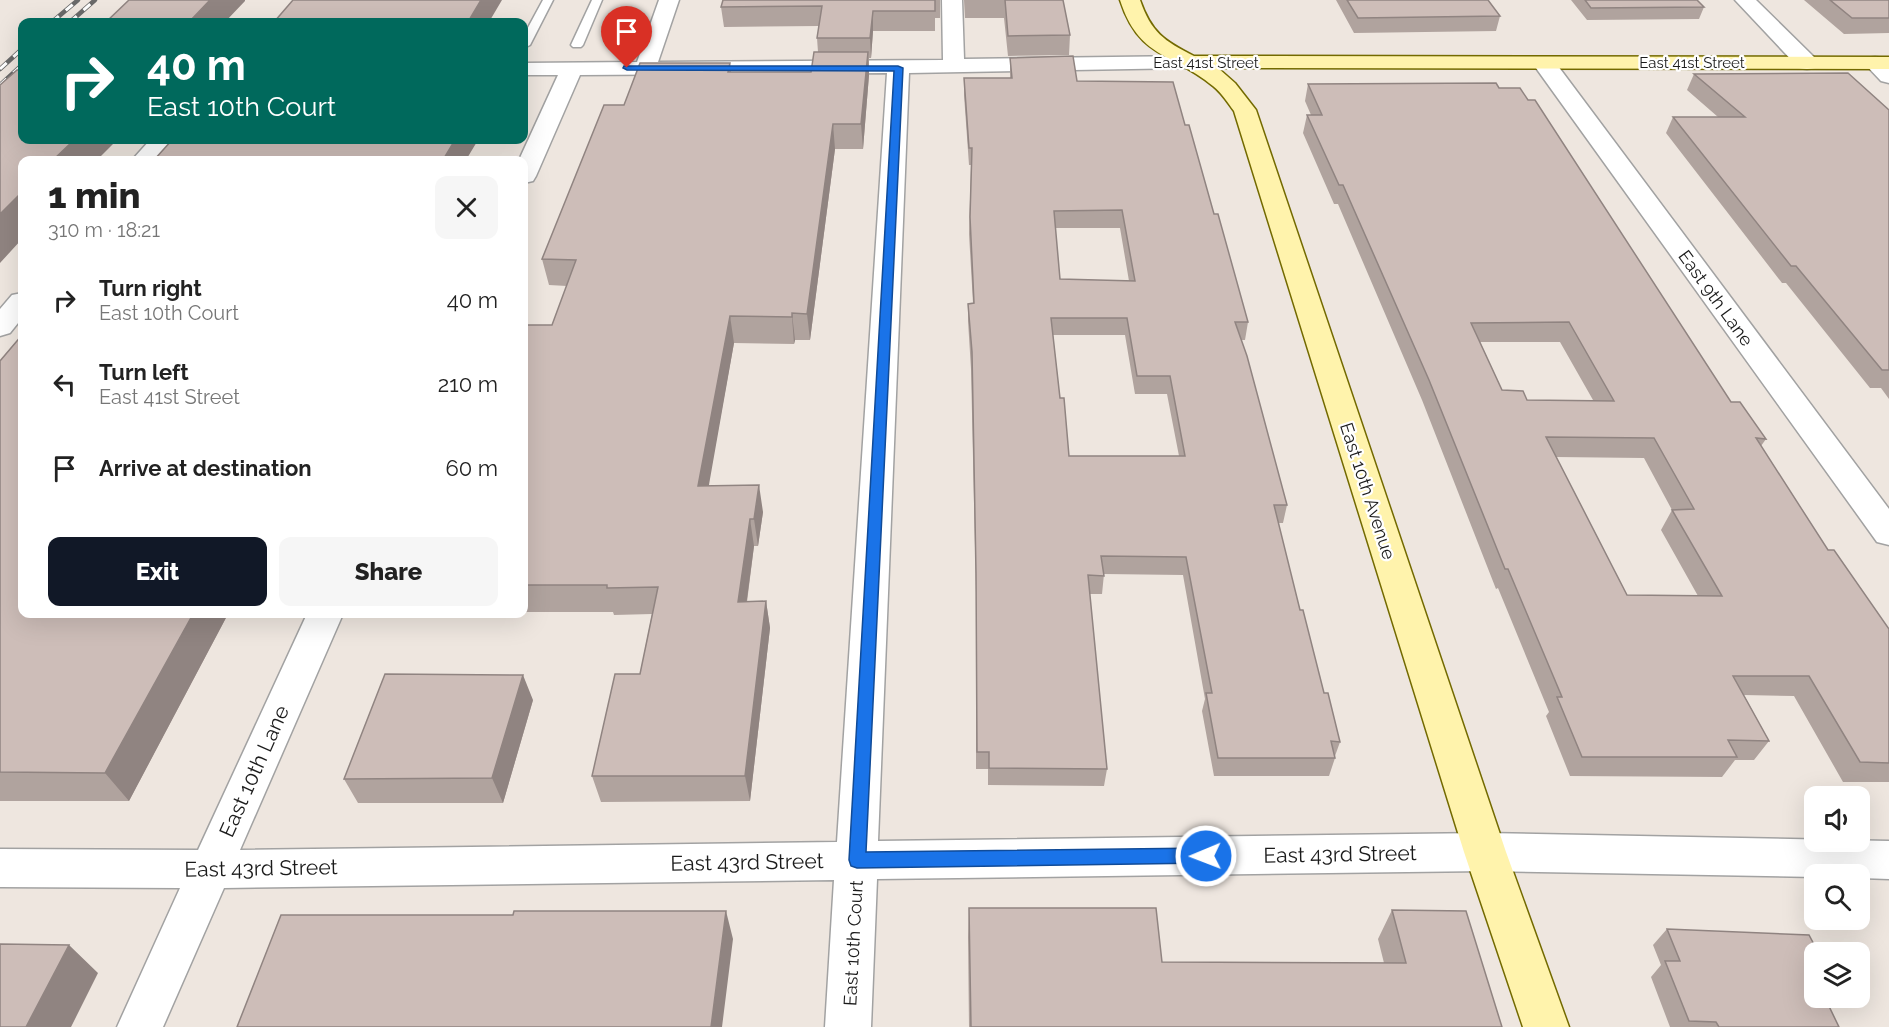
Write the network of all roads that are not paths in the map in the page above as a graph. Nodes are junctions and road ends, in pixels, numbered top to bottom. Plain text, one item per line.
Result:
1 (548, 0) edge
2 (597, 0) edge
3 (669, 0) edge
4 (952, 0) edge
5 (1130, 0) edge
6 (1745, 0) edge
7 (528, 38) edge
8 (577, 45) dead end
9 (1189, 62) junction
10 (1544, 63) junction
11 (1807, 63) junction
12 (645, 67) junction
13 (954, 67) junction
14 (898, 68) junction
15 (1884, 68) edge
16 (528, 69) edge
17 (572, 69) junction
18 (159, 144) edge
19 (148, 156) edge
20 (528, 167) edge
21 (18, 306) edge
22 (0, 327) edge
23 (1889, 532) edge
24 (323, 618) edge
25 (1485, 852) junction
26 (857, 860) junction
27 (1889, 860) edge
28 (0, 868) edge
29 (209, 869) junction
30 (140, 1027) edge
31 (848, 1027) edge
32 (1546, 1027) edge

1 - 7 lane
2 - 8 lane
3 - 12 street
4 - 13 street
5 - 9 street, East 10th Avenue
6 - 11 street
9 - 10 street, East 41st Street
9 - 13 street, East 41st Street
9 - 25 street, East 10th Avenue
10 - 11 street, East 41st Street
10 - 23 street, East 9th Lane
11 - 15 street, East 41st Street
12 - 14 street, East 41st Street
12 - 17 street, East 41st Street
13 - 14 street, East 41st Street
14 - 26 street, East 10th Court
16 - 17 street, East 41st Street
17 - 20 street
18 - 19 street
21 - 22 street
24 - 29 street, East 10th Lane
25 - 26 street, East 43rd Street
25 - 27 street, East 43rd Street
25 - 32 street, East 10th Avenue
26 - 29 street, East 43rd Street
26 - 31 street, East 10th Court
28 - 29 street, East 43rd Street
29 - 30 street, East 10th Lane

